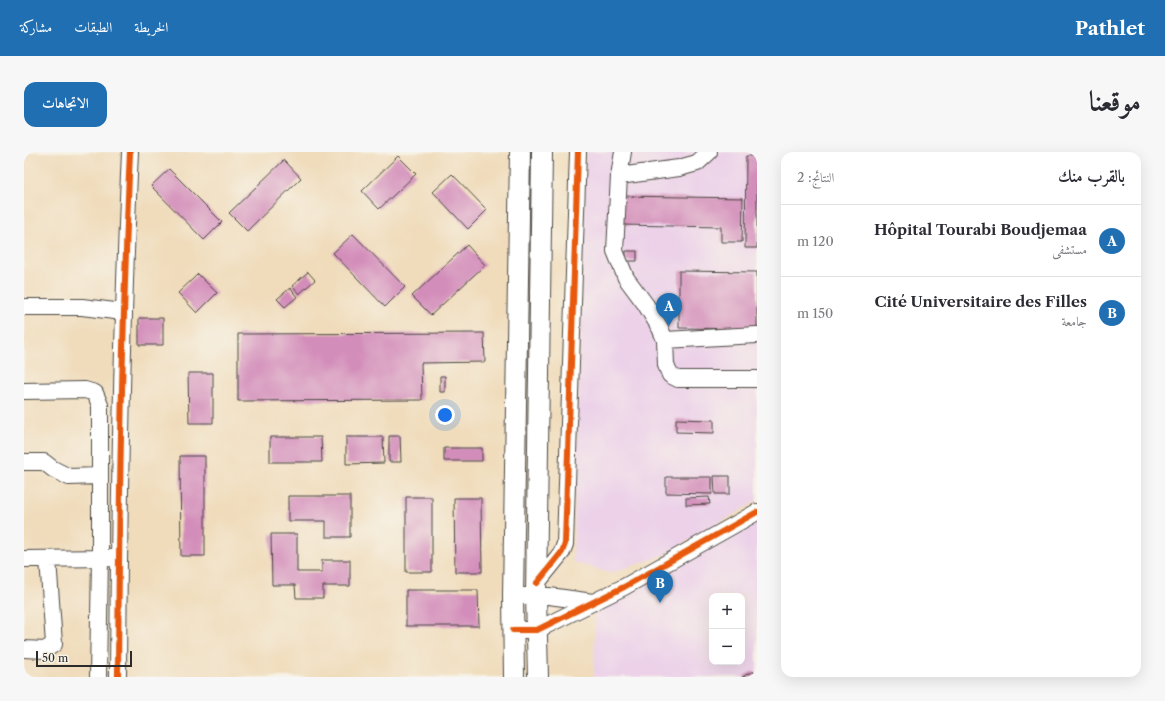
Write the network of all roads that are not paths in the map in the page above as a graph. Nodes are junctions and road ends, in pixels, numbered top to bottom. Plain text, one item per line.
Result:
1 (130, 152) edge
2 (520, 152) edge
3 (542, 152) edge
4 (578, 152) edge
5 (623, 152) edge
6 (709, 152) edge
7 (619, 176) junction
8 (24, 307) edge
9 (123, 312) junction
10 (757, 336) edge
11 (665, 340) junction
12 (757, 379) edge
13 (24, 391) edge
14 (24, 462) edge
15 (100, 476) junction
16 (757, 512) edge
17 (48, 558) junction
18 (100, 558) junction
19 (118, 558) junction
20 (24, 559) edge
21 (536, 589) junction
22 (513, 596) junction
23 (593, 602) junction
24 (513, 630) junction
25 (537, 630) junction
26 (24, 649) edge
27 (98, 677) edge
28 (118, 677) edge
29 (514, 677) edge
30 (538, 677) edge

1 - 9 street
2 - 22 main road
3 - 21 main road
4 - 21 street
5 - 7 street
6 - 7 street
7 - 11 street
8 - 9 street
9 - 19 street
10 - 11 street
11 - 12 street
13 - 15 street
14 - 15 street
15 - 18 street
16 - 23 street
17 - 18 street
17 - 20 street
17 - 26 street
18 - 19 street
18 - 27 street
19 - 28 street
21 - 22 street
21 - 23 street
21 - 25 main road
22 - 24 main road
23 - 25 street
24 - 25 street
24 - 29 main road
25 - 30 main road

